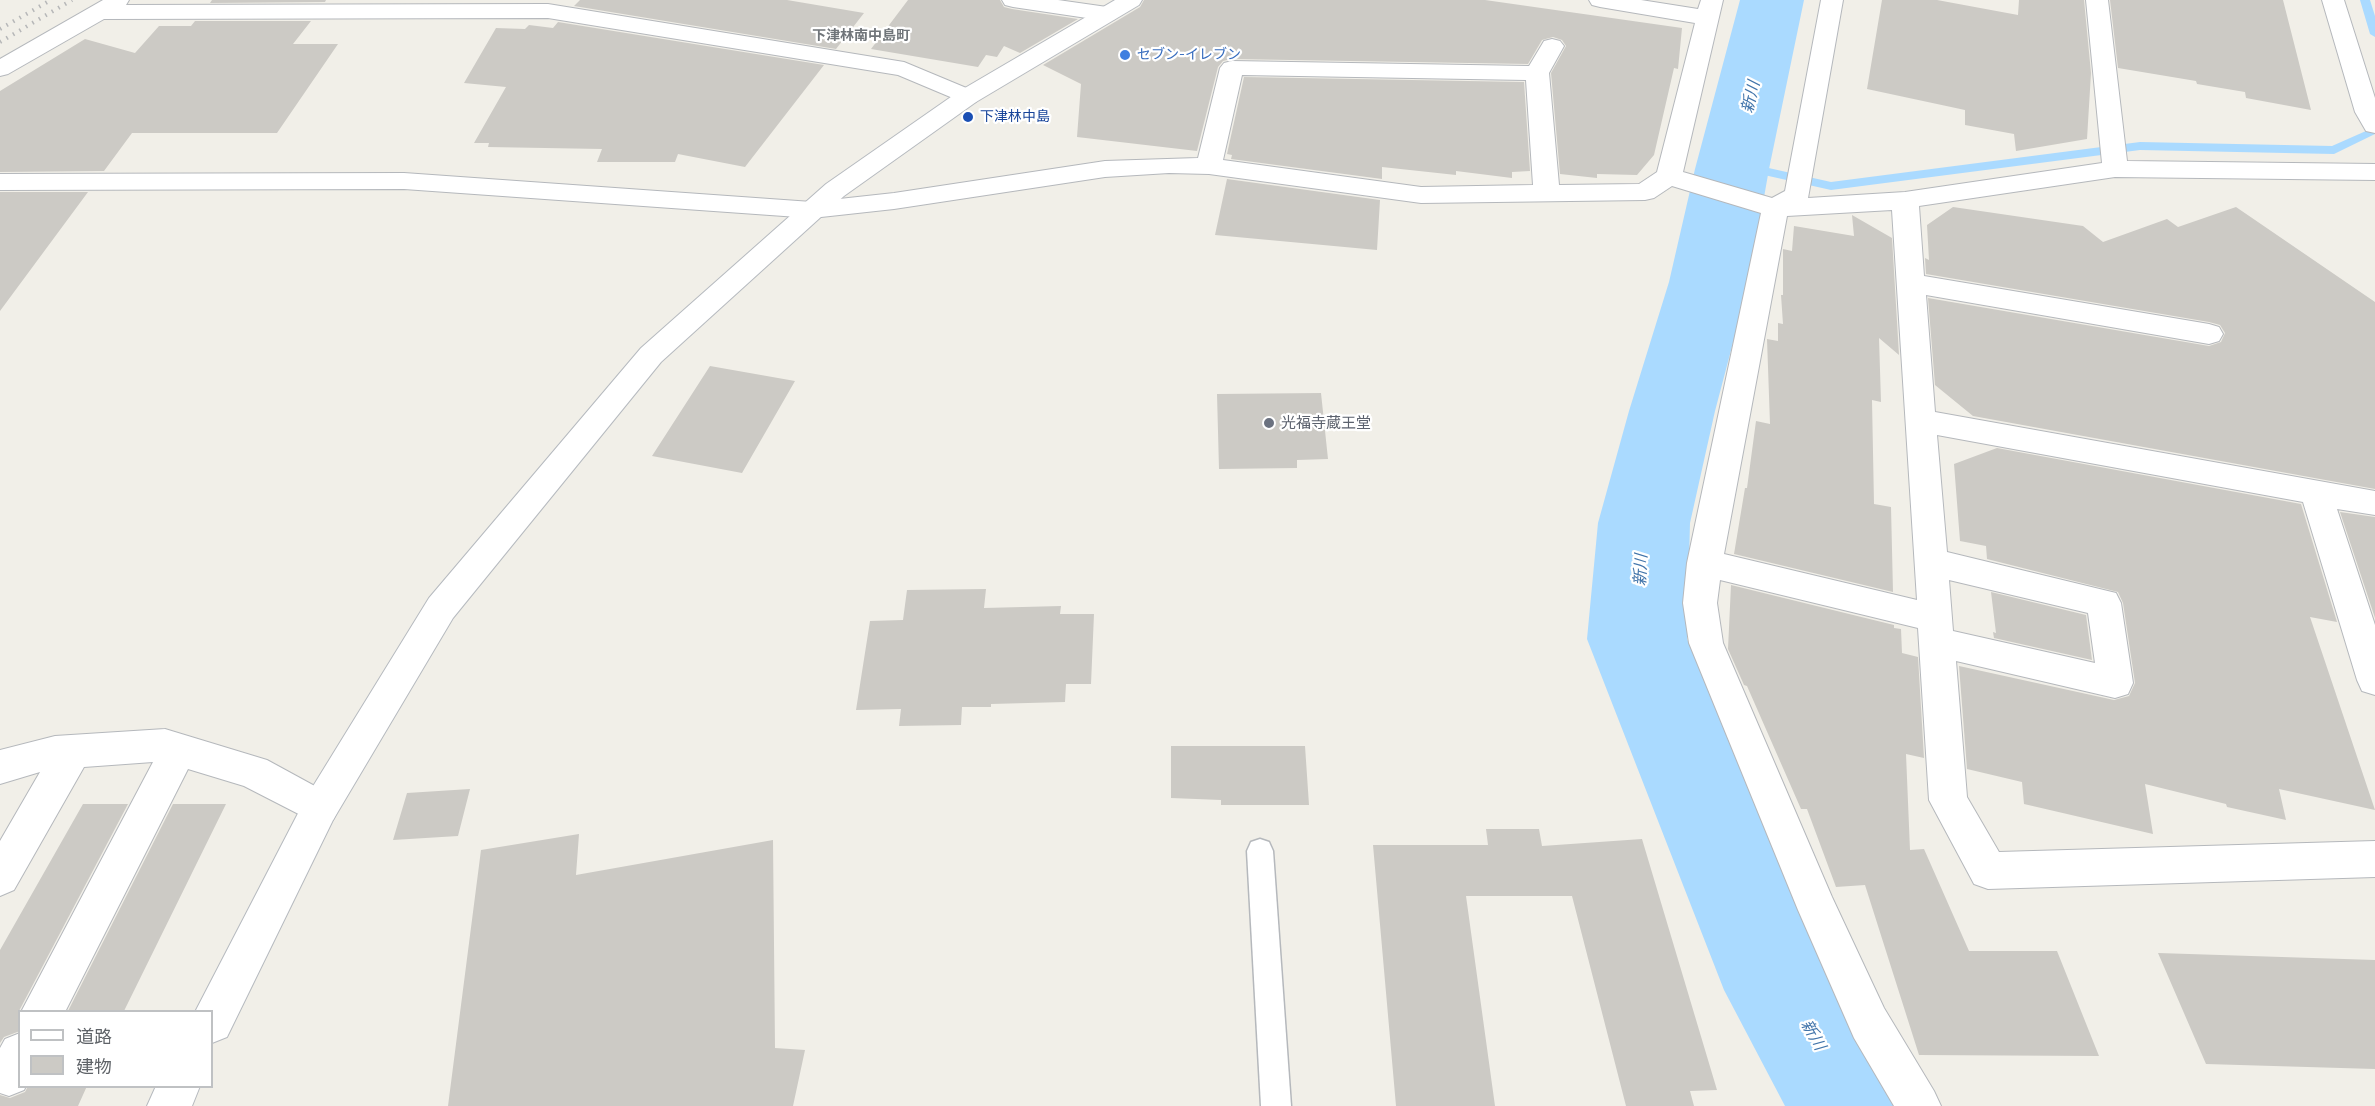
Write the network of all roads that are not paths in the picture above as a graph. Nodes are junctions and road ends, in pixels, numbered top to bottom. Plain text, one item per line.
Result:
1 (121, 0) edge
2 (1013, 0) edge
3 (1600, 0) edge
4 (1833, 0) edge
5 (2097, 0) edge
6 (2333, 0) edge
7 (553, 5) edge
8 (1119, 7) edge
9 (1711, 9) edge
10 (100, 12) junction
11 (1552, 46) dead end
12 (0, 69) edge
13 (1537, 73) junction
14 (967, 97) junction
15 (2373, 122) edge
16 (2114, 156) junction
17 (1209, 166) junction
18 (2375, 172) edge
19 (1681, 180) junction
20 (0, 182) edge
21 (1547, 195) junction
22 (1905, 200) junction
23 (1776, 202) junction
24 (812, 210) junction
25 (1911, 283) junction
26 (2209, 334) dead end
27 (1921, 420) junction
28 (2316, 492) junction
29 (2375, 503) edge
30 (1931, 562) junction
31 (1704, 563) junction
32 (1936, 630) junction
33 (2375, 680) edge
34 (179, 750) junction
35 (73, 751) junction
36 (0, 767) edge
37 (320, 808) junction
38 (1260, 851) dead end
39 (2375, 859) edge
40 (0, 877) edge
41 (43, 1010) edge
42 (213, 1020) edge
43 (178, 1088) edge
44 (169, 1106) edge
45 (1276, 1106) edge
46 (1919, 1106) edge

1 - 10 street
2 - 8 street
3 - 9 street
4 - 23 street
5 - 16 street
6 - 15 street
7 - 10 street
7 - 14 street
8 - 14 street
9 - 19 street
10 - 12 street
11 - 13 street
13 - 17 street
13 - 21 street
14 - 24 street
16 - 18 street
16 - 22 street
17 - 21 street
17 - 24 street
19 - 21 street
19 - 23 street
20 - 24 street
22 - 23 street
22 - 25 street
23 - 31 street
24 - 37 street
25 - 26 street
25 - 27 street
27 - 28 street
27 - 30 street
28 - 29 street
28 - 33 street
30 - 32 street
30 - 32 street
31 - 32 street
31 - 46 street
32 - 39 street
34 - 35 street
34 - 37 street
34 - 41 street
35 - 36 street
35 - 40 street
37 - 42 street
38 - 45 lane
43 - 44 street

